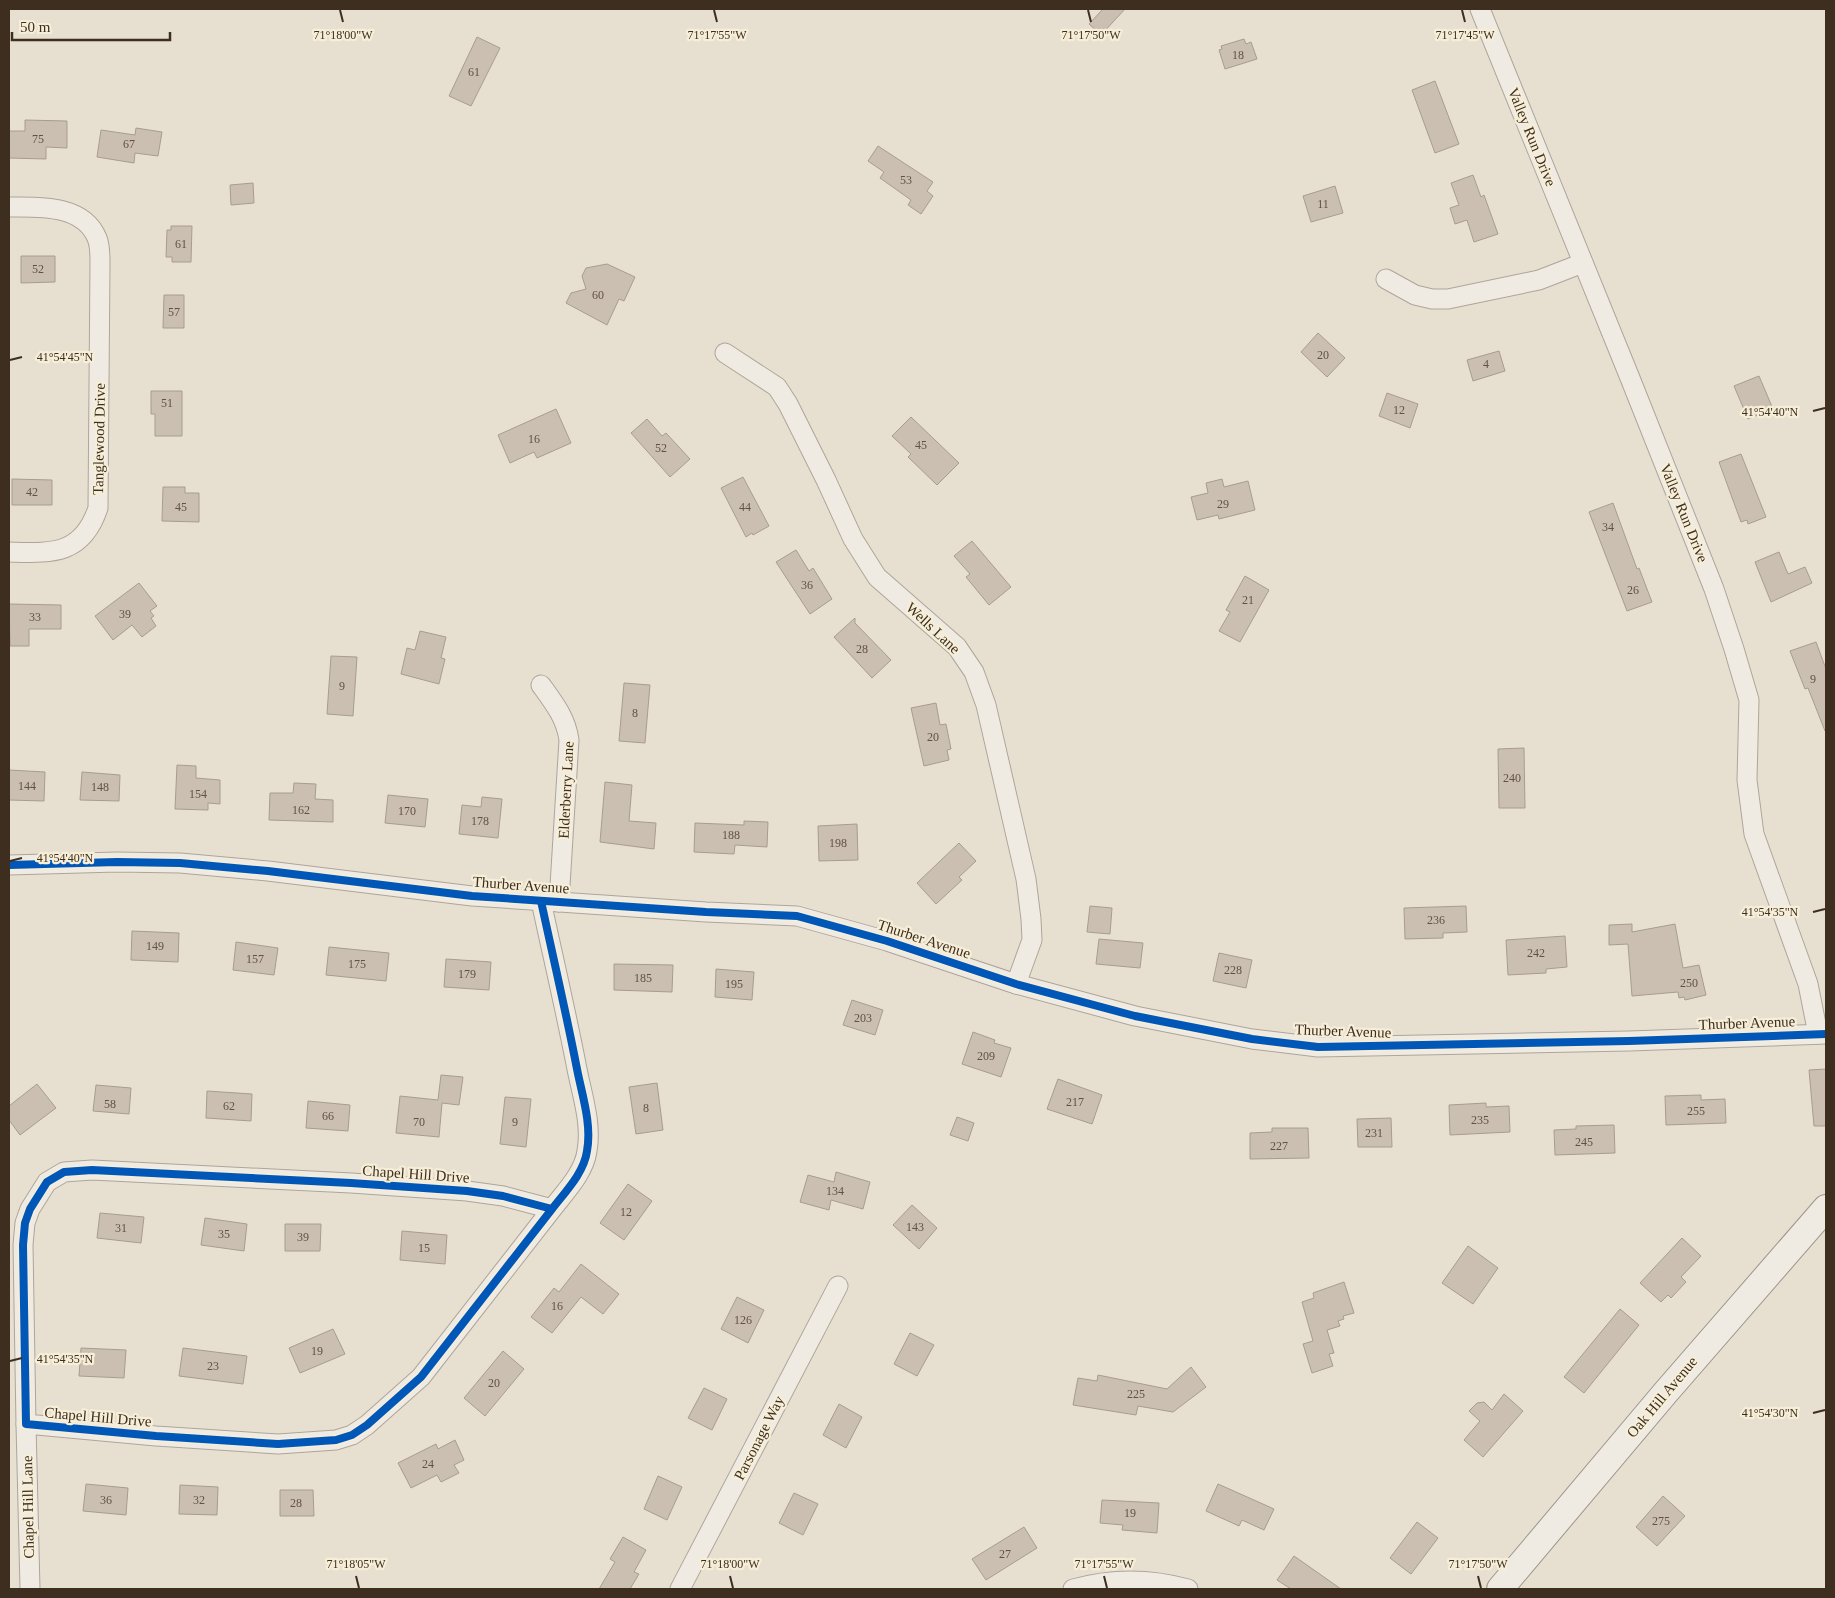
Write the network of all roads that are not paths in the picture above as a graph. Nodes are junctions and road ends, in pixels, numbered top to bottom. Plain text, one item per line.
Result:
1 (1480, 9) edge
2 (9, 207) edge
3 (1583, 263) junction
4 (1386, 279) dead end
5 (726, 353) dead end
6 (9, 552) edge
7 (541, 685) dead end
8 (9, 865) edge
9 (550, 902) junction
10 (1016, 984) junction
11 (1822, 1034) edge
12 (1826, 1208) edge
13 (552, 1209) junction
14 (838, 1286) dead end
15 (26, 1424) junction
16 (30, 1589) edge
17 (680, 1589) edge
18 (1073, 1589) edge
19 (1188, 1589) edge
20 (1500, 1589) edge

1 - 3 street, Valley Run Drive
2 - 6 street, Tanglewood Drive
3 - 4 street
3 - 11 street, Valley Run Drive
5 - 10 street, Wells Lane
7 - 9 street, Elderberry Lane
8 - 9 street, Thurber Avenue
9 - 10 street, Thurber Avenue
9 - 13 street, Chapel Hill Drive
10 - 11 street, Thurber Avenue
12 - 20 main road, Oak Hill Avenue
13 - 15 street, Chapel Hill Drive
13 - 15 street, Chapel Hill Drive
14 - 17 street, Parsonage Way
15 - 16 street, Chapel Hill Lane
18 - 19 street

